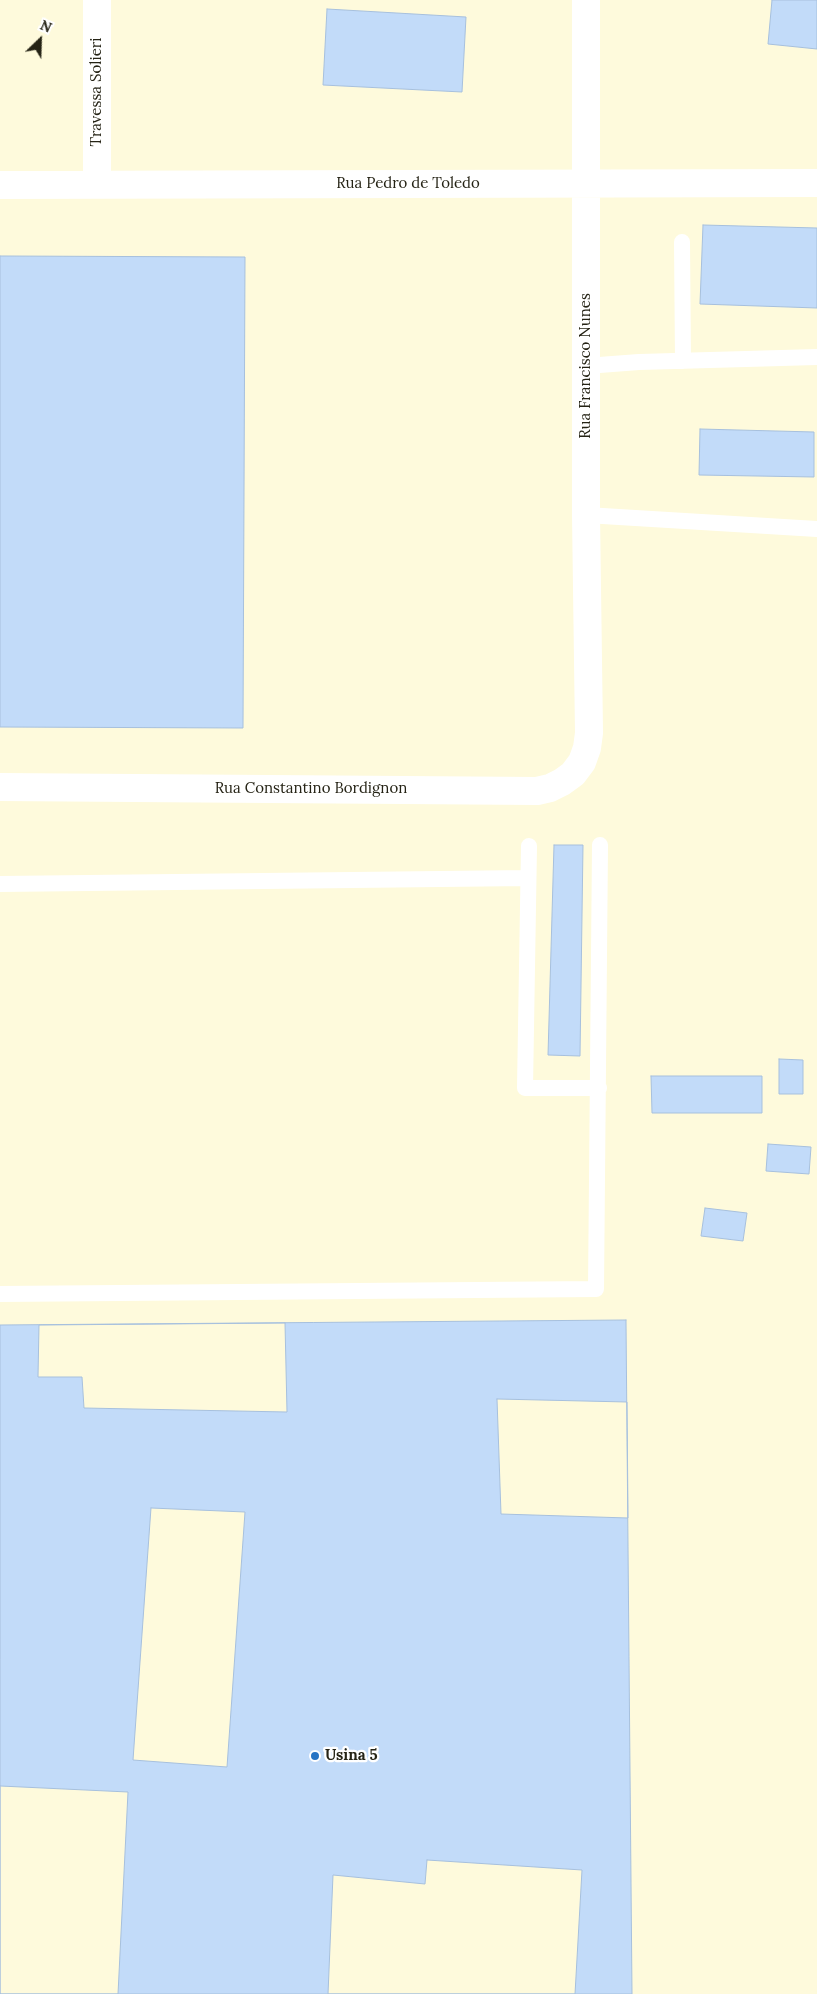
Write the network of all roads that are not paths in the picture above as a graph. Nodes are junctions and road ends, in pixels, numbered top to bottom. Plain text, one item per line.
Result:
1 (97, 0) edge
2 (586, 0) edge
3 (817, 183) edge
4 (586, 184) junction
5 (0, 185) edge
6 (97, 185) junction
7 (682, 242) dead end
8 (817, 357) edge
9 (683, 361) junction
10 (586, 366) junction
11 (586, 515) junction
12 (817, 529) edge
13 (589, 733) joint
14 (0, 787) edge
15 (600, 845) dead end
16 (528, 846) dead end
17 (528, 878) junction
18 (0, 884) edge
19 (599, 1088) junction
20 (0, 1294) edge

1 - 6 street, Travessa Solieri
2 - 4 street, Rua Francisco Nunes
3 - 4 street, Rua Pedro de Toledo
4 - 6 street, Rua Pedro de Toledo
4 - 10 street, Rua Francisco Nunes
5 - 6 street, Rua Pedro de Toledo
7 - 9 lane
8 - 9 lane
9 - 10 lane
10 - 11 street, Rua Francisco Nunes
11 - 12 lane
11 - 13 street, Rua Francisco Nunes
13 - 14 street, Rua Constantino Bordignon
15 - 19 lane
16 - 17 lane
17 - 18 lane
17 - 19 lane
19 - 20 lane

